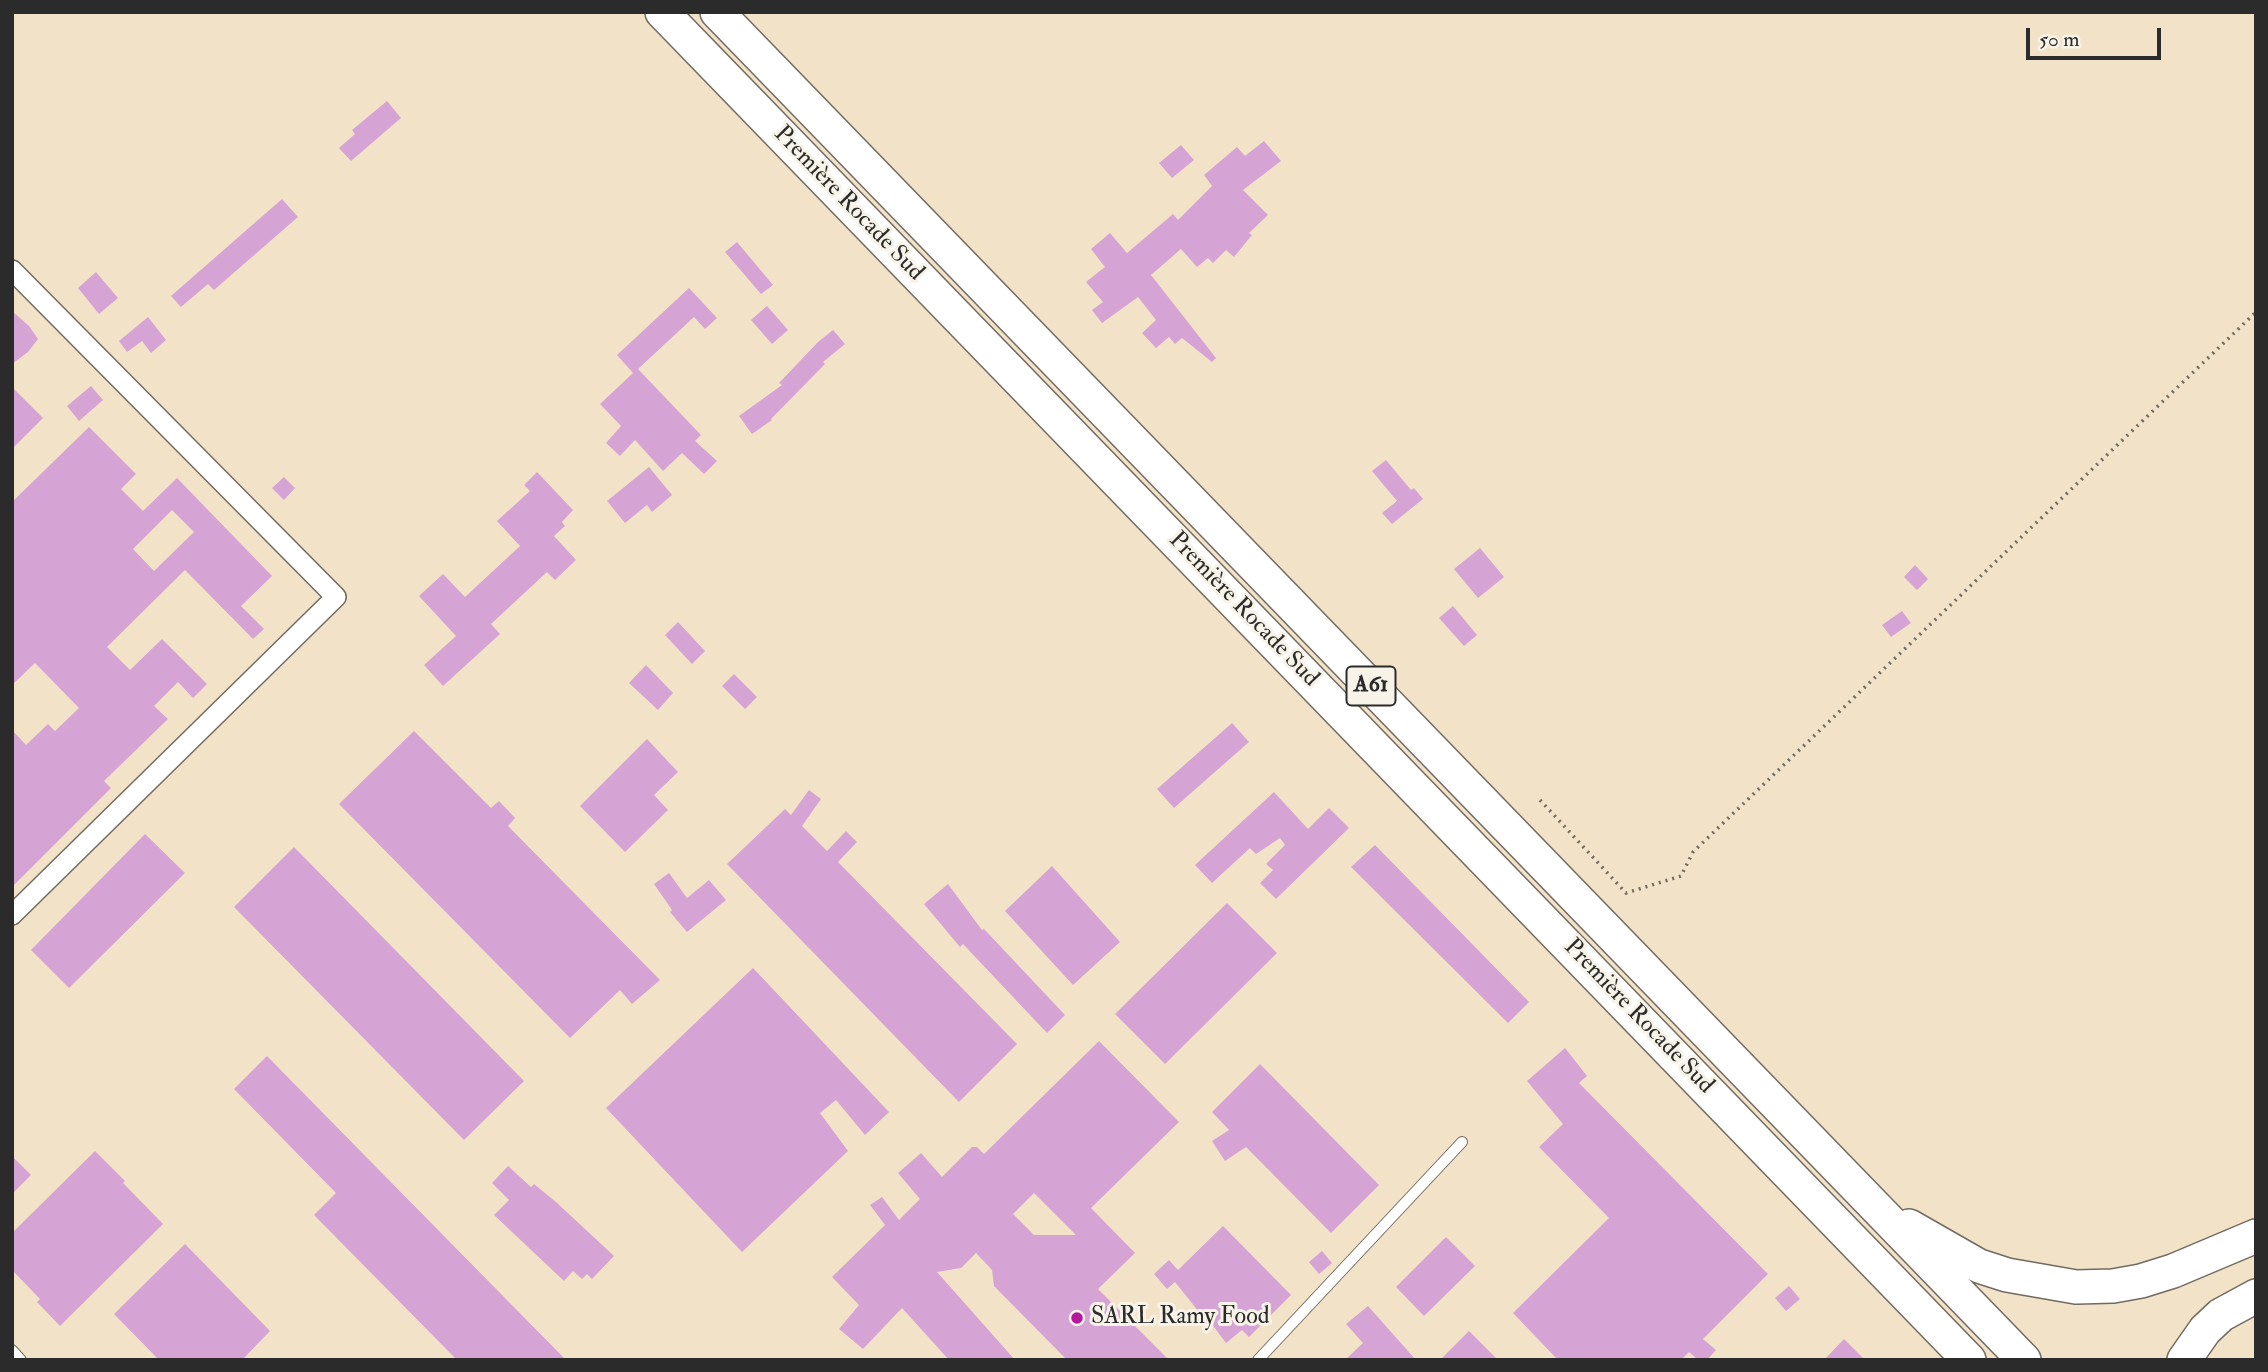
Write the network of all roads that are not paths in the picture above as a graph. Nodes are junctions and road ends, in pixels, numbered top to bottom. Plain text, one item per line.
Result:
1 (662, 12) edge
2 (717, 12) edge
3 (12, 270) edge
4 (12, 915) edge
5 (1462, 1142) dead end
6 (1886, 1217) junction
7 (2256, 1236) edge
8 (2256, 1297) edge
9 (12, 1350) edge
10 (21, 1360) edge
11 (1258, 1360) edge
12 (1969, 1360) edge
13 (2024, 1360) edge
14 (2184, 1360) edge

1 - 12 highway, Première Rocade Sud / A61
2 - 6 highway, Première Rocade Sud / A61
3 - 4 street
5 - 11 lane
6 - 7 highway
6 - 13 highway, Première Rocade Sud / A61
8 - 14 highway
9 - 10 lane

